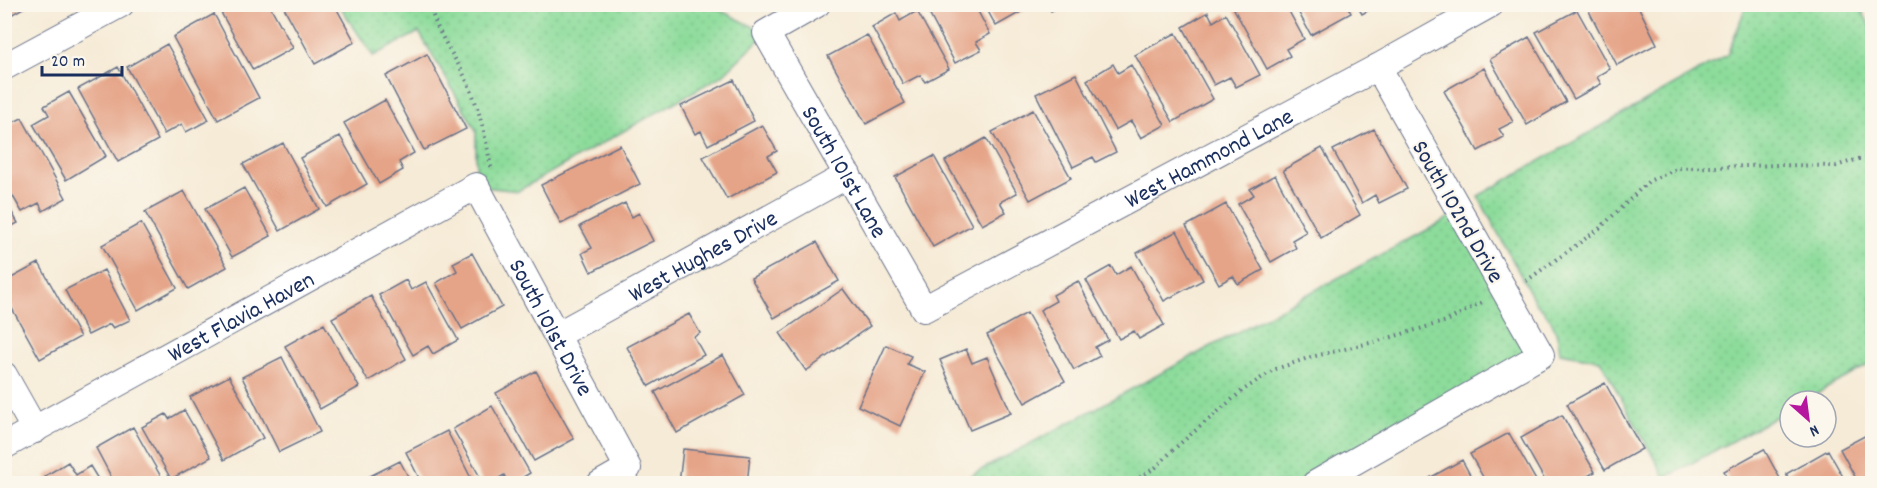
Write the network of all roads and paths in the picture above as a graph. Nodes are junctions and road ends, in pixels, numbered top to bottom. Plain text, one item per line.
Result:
1 (121, 4) edge
2 (430, 4) edge
3 (817, 4) edge
4 (1491, 4) edge
5 (4, 67) edge
6 (1378, 67) junction
7 (848, 175) junction
8 (476, 186) junction
9 (924, 309) joint
10 (557, 335) junction
11 (4, 375) edge
12 (35, 430) junction
13 (4, 446) edge
14 (600, 483) edge
15 (1315, 483) edge

1 - 5 street
2 - 8 path
3 - 7 street, South 101st Lane
4 - 6 street, West Hammond Lane
6 - 9 street, West Hammond Lane
6 - 15 street, South 102nd Drive
7 - 9 street, South 101st Lane
7 - 10 street, West Hughes Drive
8 - 10 street, South 101st Drive
8 - 12 street, West Flavia Haven
10 - 14 street, South 101st Drive
11 - 12 street
12 - 13 street, West Flavia Haven

